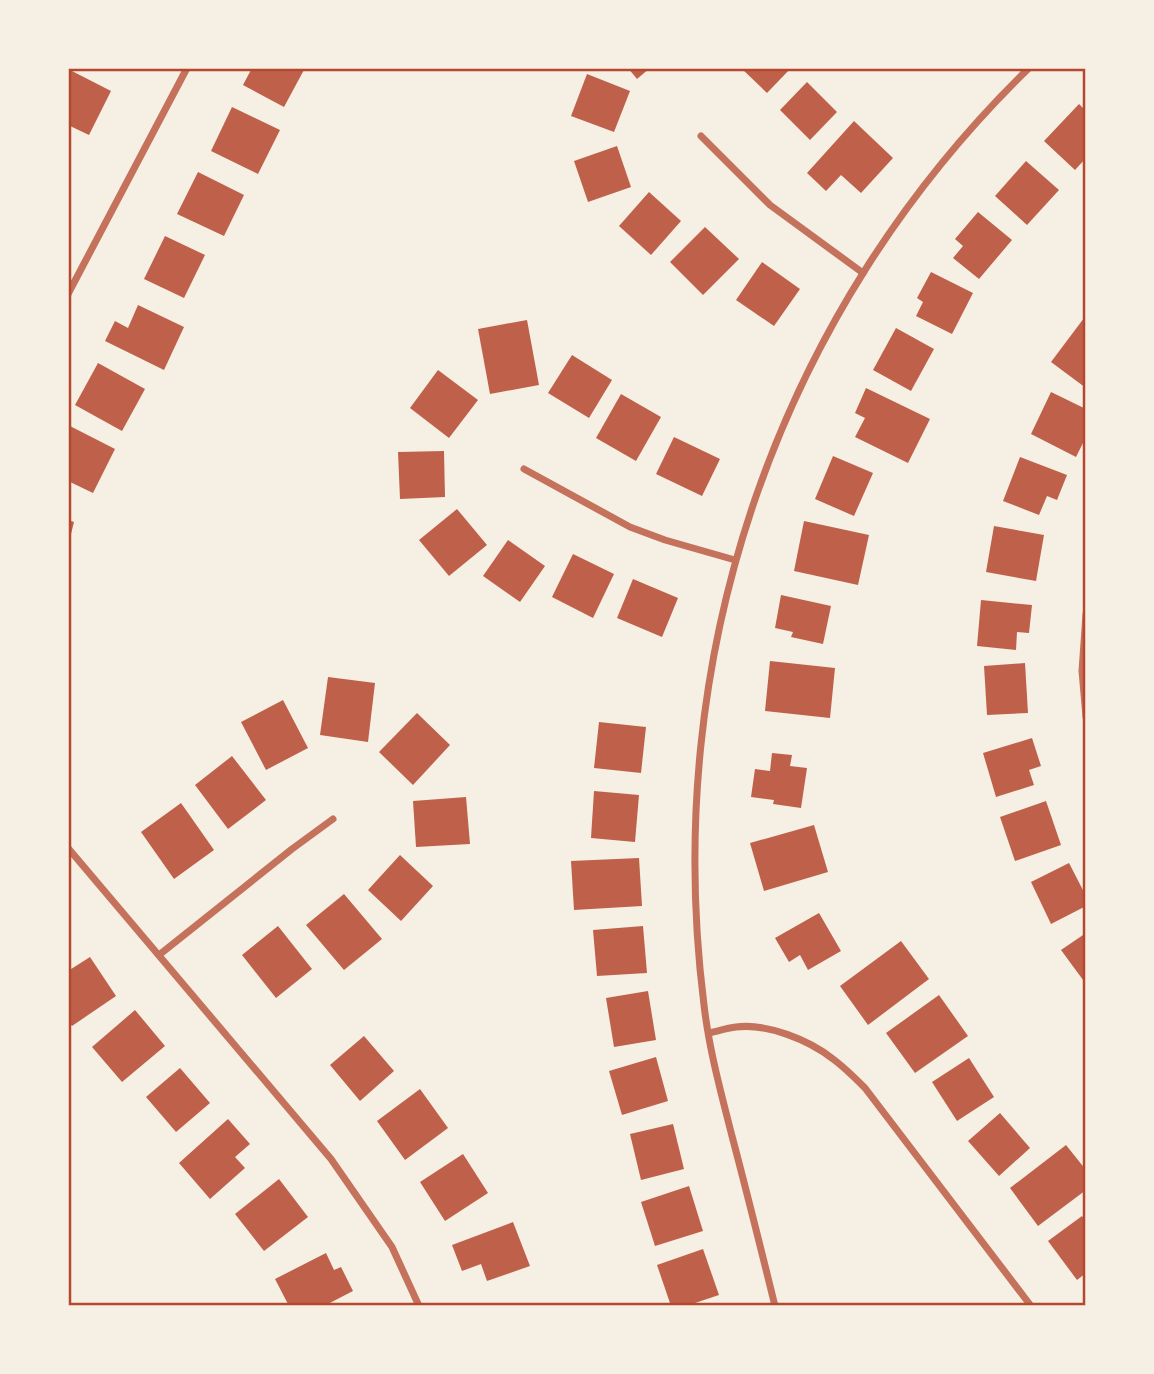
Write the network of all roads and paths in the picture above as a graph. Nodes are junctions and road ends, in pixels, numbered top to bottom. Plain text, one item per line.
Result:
1 (187, 68) edge
2 (1029, 68) edge
3 (701, 136) dead end
4 (863, 272) junction
5 (68, 294) edge
6 (524, 469) dead end
7 (736, 560) junction
8 (1086, 614) edge
9 (1086, 717) edge
10 (333, 819) dead end
11 (68, 848) edge
12 (159, 954) junction
13 (709, 1033) junction
14 (419, 1306) edge
15 (775, 1306) edge
16 (1031, 1306) edge

1 - 5 street
2 - 4 street
3 - 4 street
4 - 7 street
6 - 7 street
7 - 13 street
8 - 9 street
10 - 12 street
11 - 12 street
12 - 14 street
13 - 15 street
13 - 16 street

